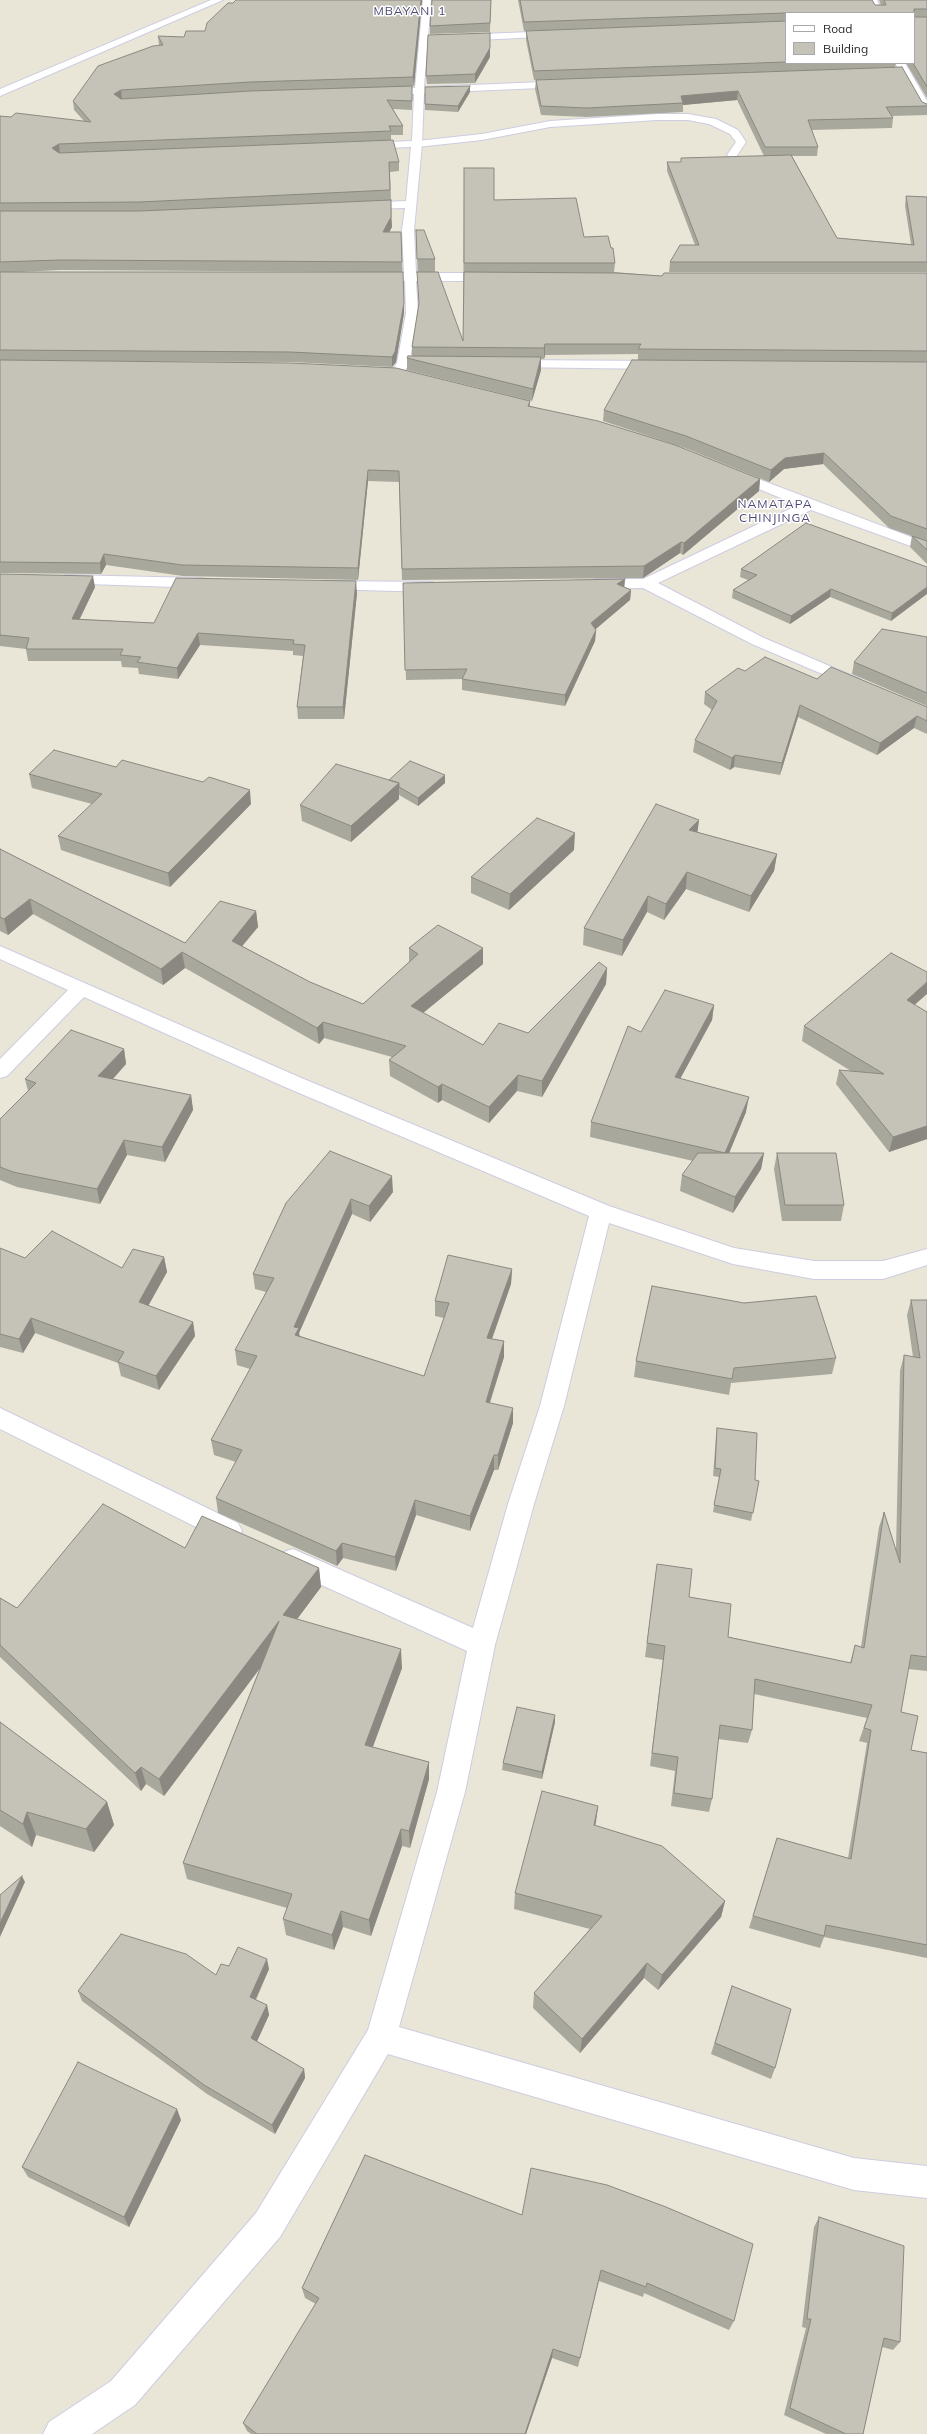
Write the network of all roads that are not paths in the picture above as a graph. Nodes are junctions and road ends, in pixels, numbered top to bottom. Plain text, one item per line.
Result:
1 (218, 0) edge
2 (427, 0) edge
3 (873, 0) edge
4 (878, 12) edge
5 (565, 34) edge
6 (448, 38) edge
7 (900, 68) edge
8 (574, 83) edge
9 (912, 84) junction
10 (927, 84) edge
11 (419, 90) junction
12 (2, 91) edge
13 (373, 92) edge
14 (927, 110) edge
15 (417, 144) junction
16 (349, 146) edge
17 (732, 156) edge
18 (410, 204) junction
19 (347, 206) edge
20 (364, 277) edge
21 (412, 277) junction
22 (507, 278) edge
23 (447, 364) edge
24 (499, 364) edge
25 (673, 365) edge
26 (400, 368) junction
27 (382, 372) edge
28 (410, 377) edge
29 (716, 466) edge
30 (810, 505) junction
31 (927, 548) edge
32 (53, 580) edge
33 (215, 583) edge
34 (646, 583) junction
35 (312, 585) edge
36 (578, 585) edge
37 (446, 587) edge
38 (868, 689) edge
39 (0, 952) edge
40 (81, 988) junction
41 (0, 1071) edge
42 (601, 1212) junction
43 (927, 1257) edge
44 (0, 1418) edge
45 (482, 1645) junction
46 (381, 2037) junction
47 (927, 2182) edge
48 (61, 2434) edge

1 - 12 street
2 - 11 street
3 - 4 street
5 - 6 street
7 - 9 street
8 - 11 street
9 - 10 street
9 - 14 street
11 - 13 street
11 - 15 street
15 - 16 street
15 - 17 street
15 - 18 street
18 - 19 street
18 - 21 street
20 - 21 street
21 - 22 street
21 - 26 street
23 - 26 street
24 - 25 street
26 - 27 street
26 - 28 street
29 - 30 street
30 - 31 street
30 - 34 street
32 - 33 street
34 - 36 street
34 - 38 street
35 - 37 street
39 - 40 street
40 - 41 street
40 - 42 street
42 - 43 street
42 - 45 street
44 - 45 street
45 - 46 street
46 - 47 street
46 - 48 street

